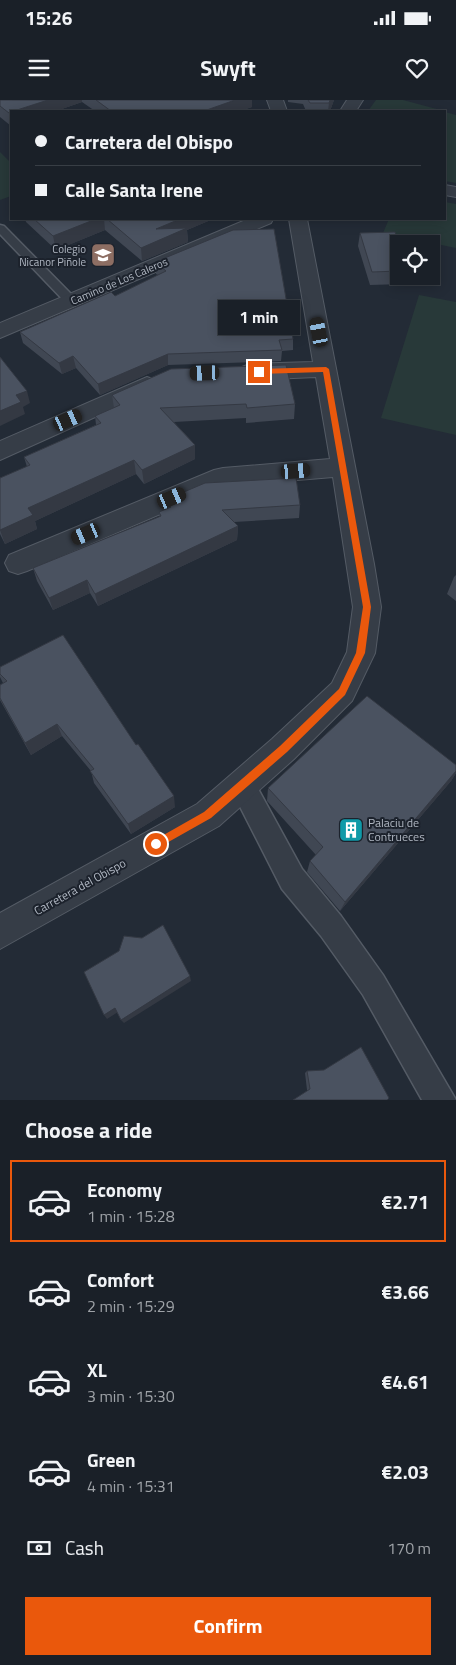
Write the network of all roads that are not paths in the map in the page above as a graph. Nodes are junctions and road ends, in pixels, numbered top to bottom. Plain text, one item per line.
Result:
1 (262, 220) edge
2 (298, 220) edge
3 (0, 228) edge
4 (71, 302) junction
5 (0, 331) edge
6 (326, 369) junction
7 (226, 373) edge
8 (169, 375) edge
9 (0, 451) edge
10 (343, 467) junction
11 (18, 563) dead end
12 (242, 785) junction
13 (0, 932) edge
14 (440, 1100) edge

1 - 4 street, Camino de Los Caleros
2 - 6 street, Carretera del Obispo
3 - 4 lane
4 - 5 street, Camino de Los Caleros
6 - 7 street
6 - 10 street, Carretera del Obispo
8 - 9 street
10 - 11 street
10 - 12 street, Carretera del Obispo
12 - 13 street, Carretera del Obispo
12 - 14 street

